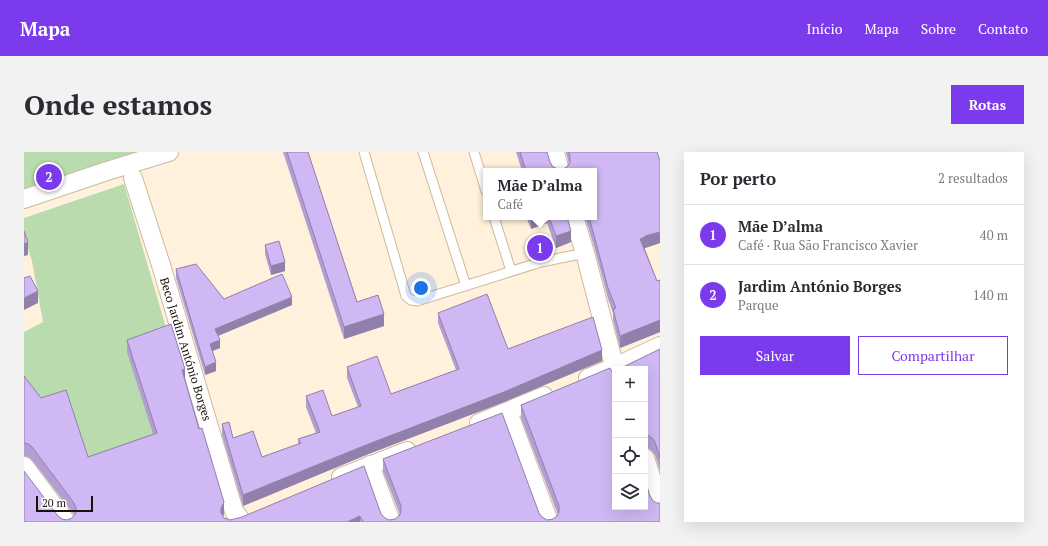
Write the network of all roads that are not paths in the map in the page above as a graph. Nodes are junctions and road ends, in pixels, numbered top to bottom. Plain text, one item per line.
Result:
1 (169, 152) edge
2 (364, 152) edge
3 (423, 152) edge
4 (474, 152) edge
5 (555, 152) edge
6 (559, 168) edge
7 (133, 178) dead end
8 (483, 181) edge
9 (24, 200) edge
10 (495, 220) edge
11 (575, 220) edge
12 (585, 253) junction
13 (511, 271) junction
14 (466, 286) junction
15 (660, 346) edge
16 (614, 366) edge
17 (619, 366) edge
18 (612, 369) edge
19 (508, 412) junction
20 (465, 428) edge
21 (421, 445) edge
22 (370, 465) junction
23 (24, 466) edge
24 (648, 467) edge
25 (327, 483) edge
26 (660, 505) edge
27 (242, 518) edge
28 (66, 522) edge
29 (391, 522) edge
30 (548, 522) edge

1 - 9 street
2 - 14 lane
3 - 14 lane
4 - 8 lane
5 - 6 street
7 - 27 street, Beco Jardim António Borges
10 - 13 lane
11 - 12 street
12 - 13 lane
12 - 16 street
13 - 14 lane
15 - 17 street
18 - 19 street
19 - 20 street
19 - 30 street
21 - 22 street
22 - 25 street
22 - 29 street
23 - 28 street
24 - 26 street

